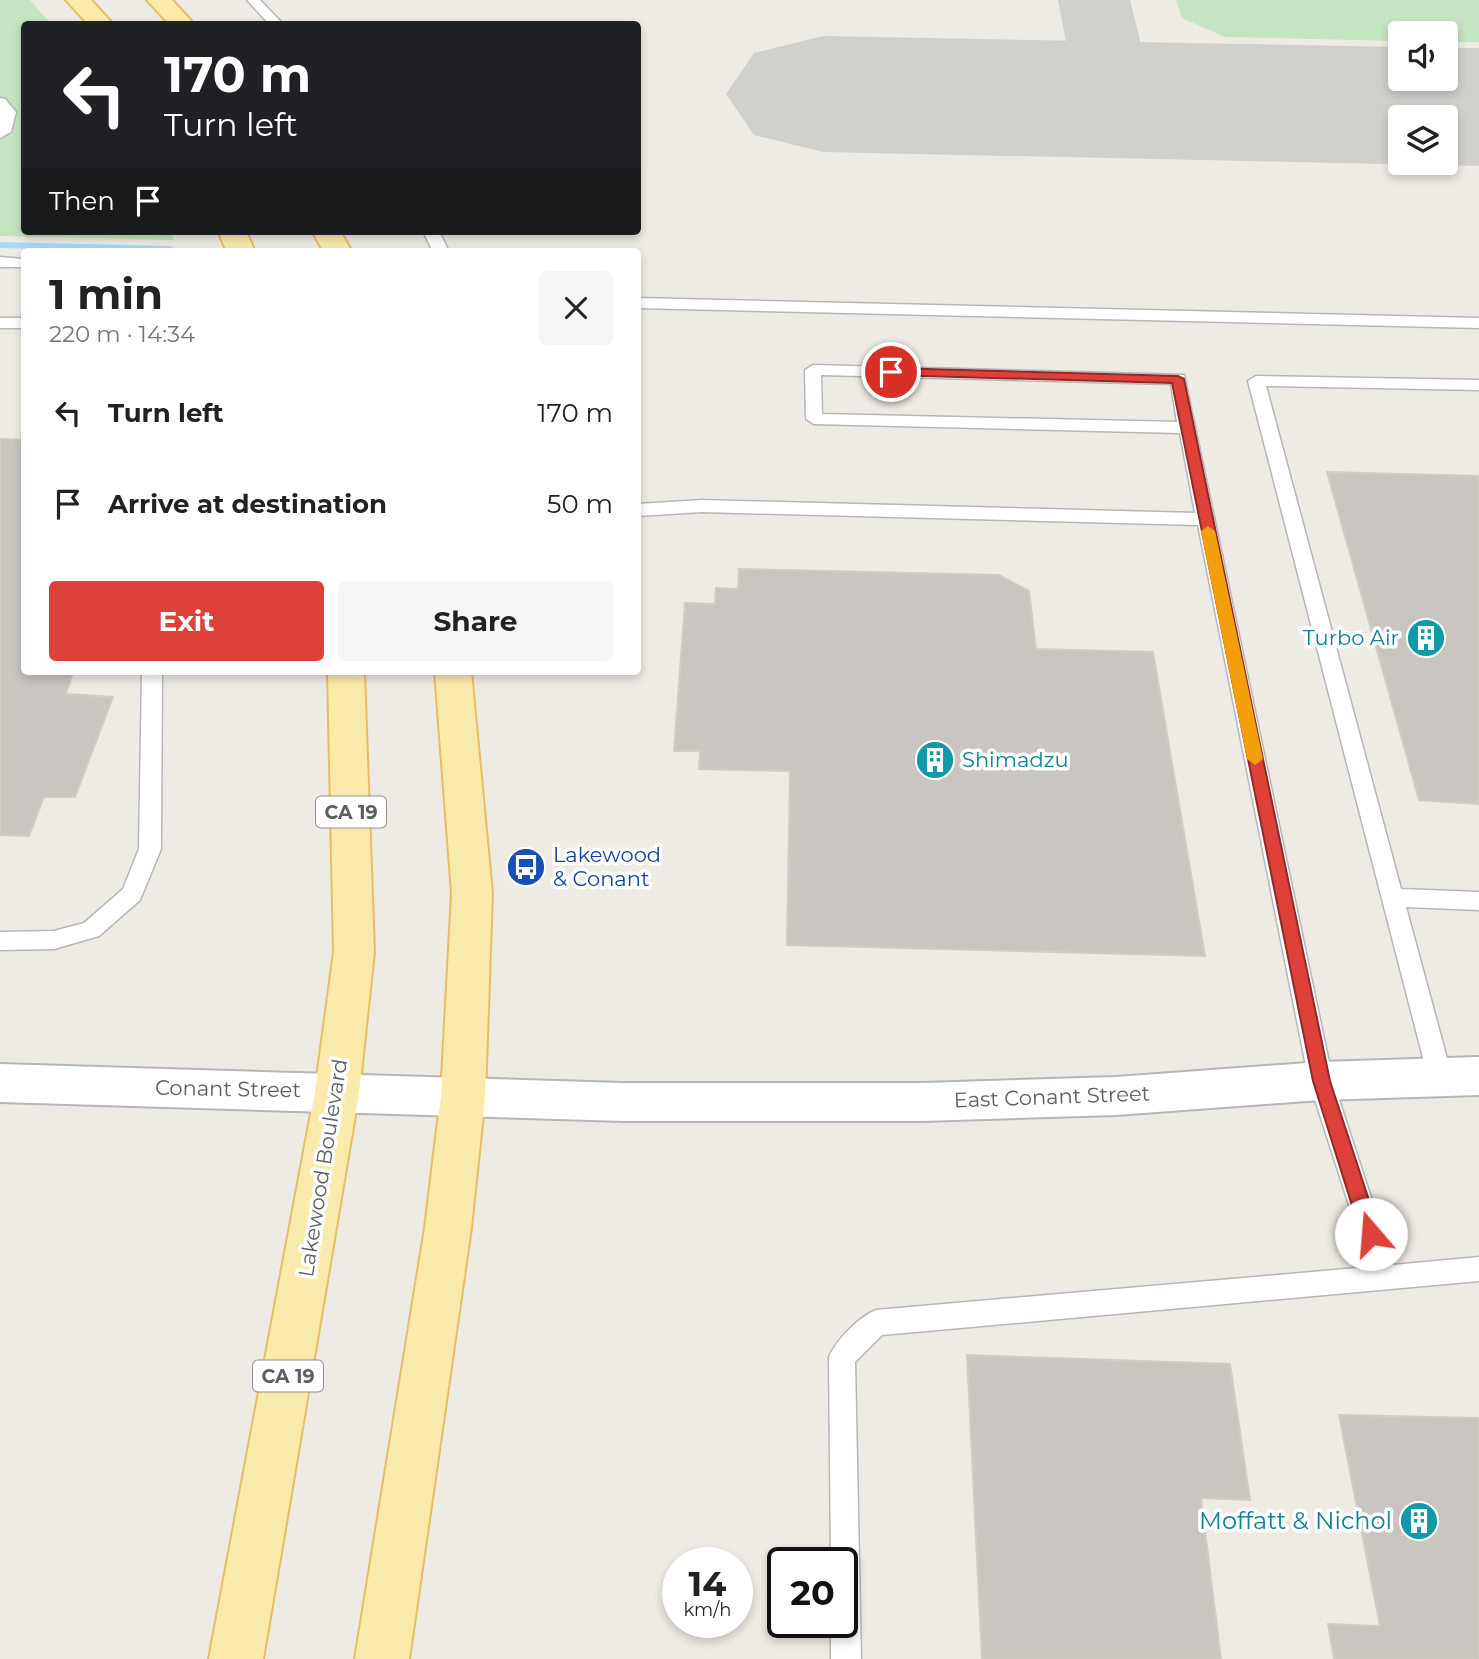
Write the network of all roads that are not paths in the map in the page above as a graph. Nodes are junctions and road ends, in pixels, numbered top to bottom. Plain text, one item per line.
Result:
1 (78, 0) edge
2 (159, 0) edge
3 (253, 0) edge
4 (98, 21) edge
5 (178, 21) edge
6 (273, 21) edge
7 (0, 102) edge
8 (0, 134) edge
9 (0, 262) edge
10 (21, 263) edge
11 (641, 303) edge
12 (0, 323) edge
13 (21, 323) edge
14 (1479, 323) edge
15 (1479, 386) edge
16 (1187, 428) junction
17 (641, 510) edge
18 (1206, 519) junction
19 (152, 675) edge
20 (346, 675) edge
21 (453, 675) edge
22 (1393, 898) junction
23 (1479, 901) edge
24 (0, 941) edge
25 (1459, 1077) edge
26 (1321, 1081) junction
27 (0, 1083) edge
28 (337, 1092) junction
29 (463, 1096) junction
30 (624, 1102) joint
31 (1479, 1269) edge
32 (1385, 1278) junction
33 (236, 1659) edge
34 (382, 1659) edge
35 (846, 1659) edge

1 - 4 main road
2 - 5 main road
3 - 6 lane
7 - 8 lane
9 - 10 lane
11 - 14 lane
12 - 13 lane
15 - 22 lane
16 - 16 lane
16 - 18 lane
17 - 18 lane
18 - 26 lane
19 - 24 lane
20 - 28 main road, Lakewood Boulevard / CA 19
21 - 29 main road
22 - 23 lane
22 - 25 lane
25 - 26 street, East Conant Street
26 - 30 street, East Conant Street
26 - 32 lane
27 - 28 street, Conant Street
28 - 29 street, Conant Street
28 - 33 main road, Lakewood Boulevard / CA 19
29 - 30 street, Conant Street
29 - 34 main road
31 - 32 lane
32 - 35 lane

